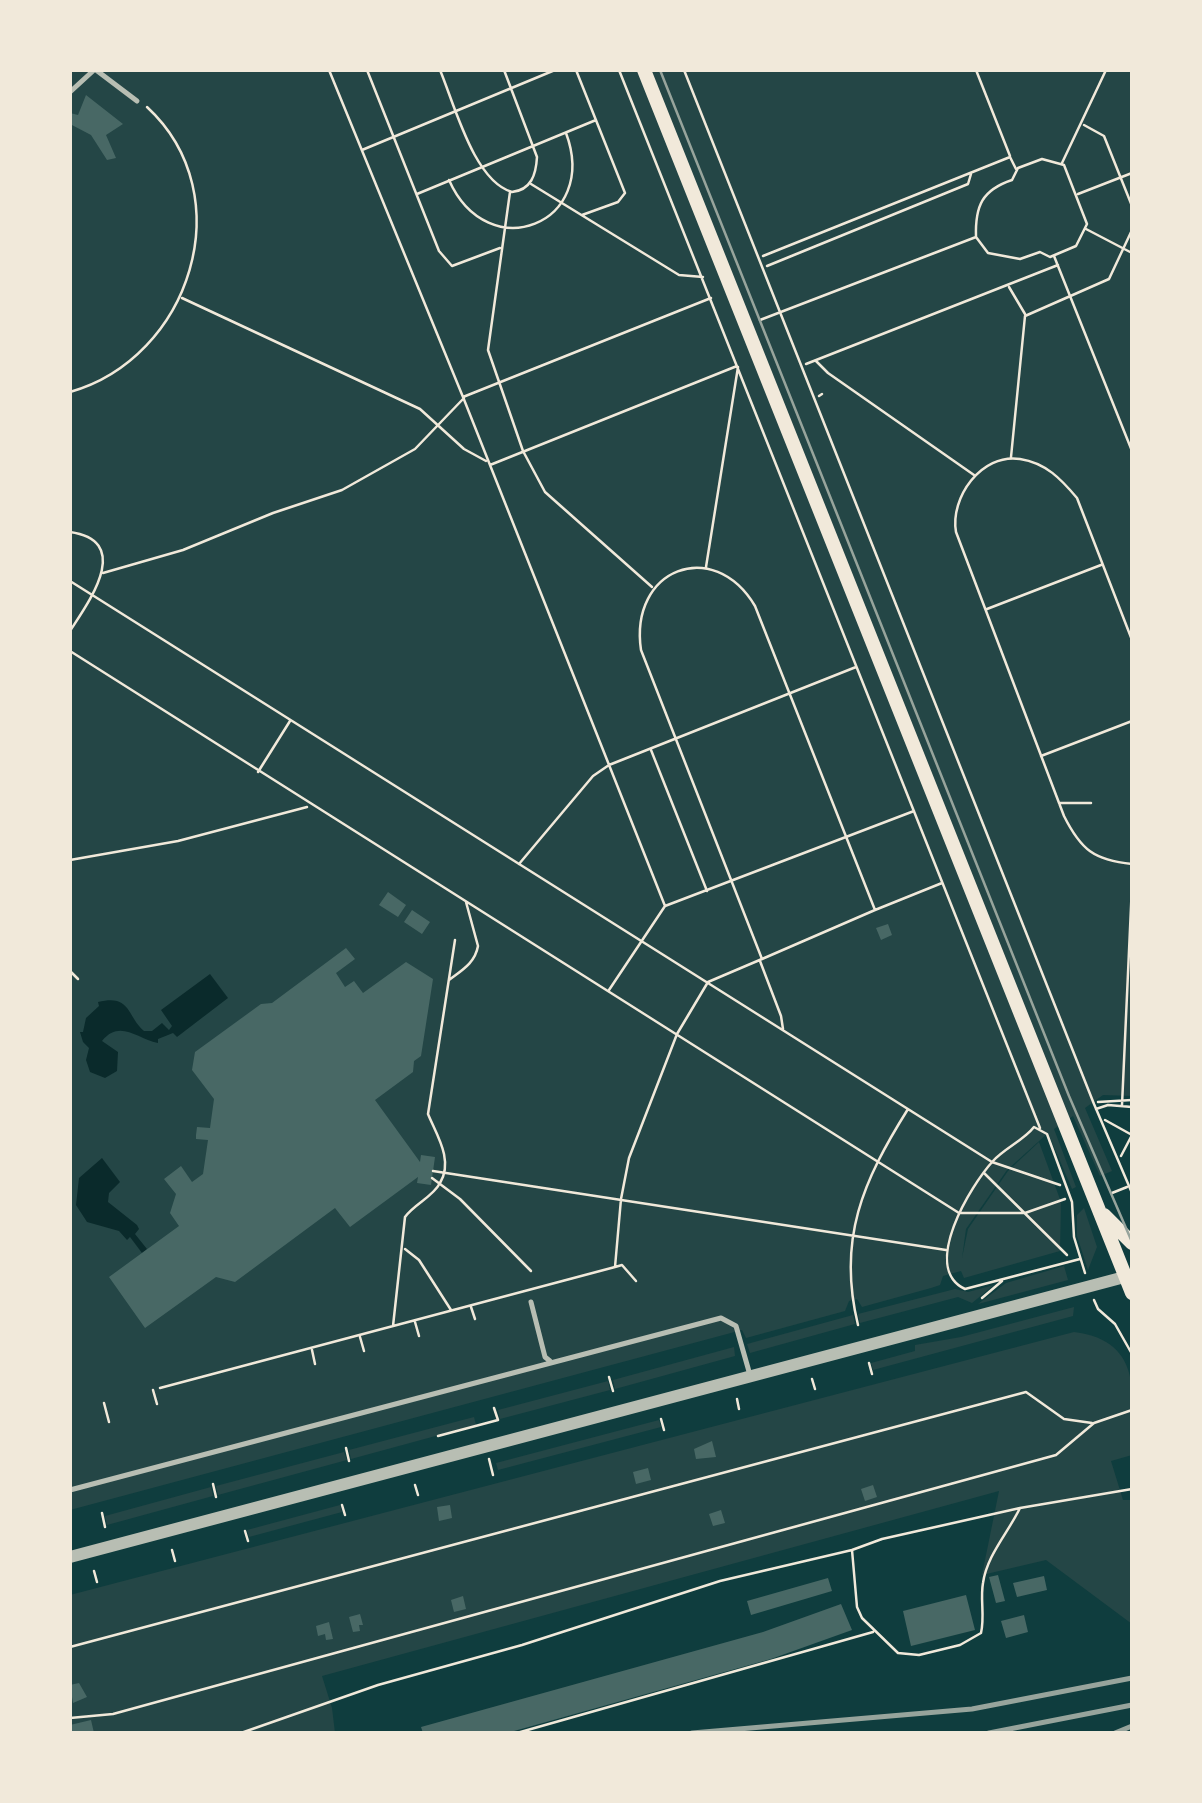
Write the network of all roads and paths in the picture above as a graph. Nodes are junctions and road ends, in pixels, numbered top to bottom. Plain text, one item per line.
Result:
1 (95, 70) edge
2 (328, 70) edge
3 (367, 70) edge
4 (440, 70) edge
5 (504, 70) edge
6 (555, 70) edge
7 (576, 70) edge
8 (619, 70) edge
9 (644, 70) edge
10 (684, 70) edge
11 (976, 70) edge
12 (1106, 70) edge
13 (512, 88) junction
14 (70, 92) edge
15 (137, 101) joint
16 (457, 111) junction
17 (596, 120) junction
18 (1081, 124) junction
19 (566, 133) junction
20 (394, 137) junction
21 (534, 146) junction
22 (361, 150) junction
23 (1010, 157) junction
24 (1062, 165) junction
25 (480, 168) junction
26 (1016, 170) junction
27 (971, 173) junction
28 (1132, 173) edge
29 (1121, 177) junction
30 (450, 180) junction
31 (530, 184) junction
32 (510, 192) junction
33 (416, 194) junction
34 (1076, 195) junction
35 (562, 203) junction
36 (1132, 206) edge
37 (582, 215) junction
38 (505, 228) junction
39 (1085, 228) junction
40 (1132, 230) edge
41 (976, 237) junction
42 (502, 247) junction
43 (1123, 249) junction
44 (1132, 253) edge
45 (1054, 255) junction
46 (763, 256) dead end
47 (767, 266) dead end
48 (1058, 266) junction
49 (703, 277) junction
50 (1007, 285) junction
51 (1070, 296) junction
52 (180, 298) junction
53 (712, 298) junction
54 (780, 312) junction
55 (1026, 316) junction
56 (754, 322) dead end
57 (816, 360) junction
58 (806, 364) dead end
59 (738, 366) junction
60 (500, 383) junction
61 (70, 392) edge
62 (464, 398) junction
63 (438, 422) junction
64 (1132, 450) edge
65 (524, 451) junction
66 (1011, 458) junction
67 (489, 464) junction
68 (976, 476) junction
69 (70, 532) edge
70 (1102, 564) junction
71 (706, 568) junction
72 (103, 573) junction
73 (70, 581) edge
74 (654, 588) junction
75 (93, 596) junction
76 (985, 610) junction
77 (70, 631) edge
78 (1132, 640) edge
79 (70, 652) edge
80 (858, 667) junction
81 (790, 694) junction
82 (291, 720) junction
83 (1132, 721) edge
84 (677, 738) junction
85 (650, 749) junction
86 (1041, 756) junction
87 (609, 765) junction
88 (258, 772) junction
89 (1059, 803) junction
90 (1091, 803) dead end
91 (311, 806) junction
92 (915, 811) junction
93 (847, 837) junction
94 (70, 860) edge
95 (518, 864) junction
96 (1132, 864) edge
97 (732, 882) junction
98 (943, 882) junction
99 (1132, 884) edge
100 (707, 892) junction
101 (465, 901) junction
102 (665, 906) junction
103 (876, 910) junction
104 (455, 940) dead end
105 (641, 941) junction
106 (761, 959) junction
107 (70, 971) edge
108 (78, 978) dead end
109 (449, 980) junction
110 (708, 982) junction
111 (608, 992) junction
112 (783, 1030) junction
113 (676, 1034) junction
114 (1122, 1100) junction
115 (1132, 1100) edge
116 (1098, 1102) dead end
117 (1122, 1106) junction
118 (1132, 1106) edge
119 (909, 1108) junction
120 (1096, 1109) junction
121 (1105, 1120) dead end
122 (1040, 1130) junction
123 (1132, 1134) edge
124 (1121, 1156) dead end
125 (876, 1161) junction
126 (992, 1162) junction
127 (433, 1171) dead end
128 (443, 1172) junction
129 (984, 1173) junction
130 (432, 1178) dead end
131 (440, 1184) junction
132 (1060, 1186) dead end
133 (1129, 1186) junction
134 (1132, 1193) edge
135 (1065, 1198) dead end
136 (621, 1199) junction
137 (1094, 1200) junction
138 (1073, 1208) junction
139 (958, 1213) junction
140 (1026, 1213) junction
141 (853, 1236) junction
142 (1132, 1243) edge
143 (404, 1248) junction
144 (948, 1250) junction
145 (1066, 1255) dead end
146 (1080, 1258) junction
147 (615, 1266) junction
148 (531, 1271) dead end
149 (1086, 1274) dead end
150 (581, 1276) junction
151 (1128, 1276) edge
152 (1004, 1280) junction
153 (636, 1281) dead end
154 (583, 1286) dead end
155 (1132, 1293) edge
156 (531, 1302) dead end
157 (1095, 1303) dead end
158 (471, 1306) junction
159 (451, 1311) junction
160 (964, 1318) junction
161 (475, 1319) dead end
162 (415, 1320) junction
163 (394, 1326) junction
164 (858, 1326) dead end
165 (360, 1335) junction
166 (419, 1336) dead end
167 (312, 1348) junction
168 (364, 1351) dead end
169 (1132, 1354) edge
170 (552, 1362) junction
171 (314, 1364) dead end
172 (869, 1364) dead end
173 (872, 1374) dead end
174 (750, 1375) junction
175 (610, 1377) dead end
176 (812, 1379) dead end
177 (160, 1388) dead end
178 (815, 1389) dead end
179 (153, 1390) dead end
180 (613, 1391) dead end
181 (736, 1399) dead end
182 (104, 1403) dead end
183 (158, 1404) dead end
184 (494, 1408) dead end
185 (740, 1410) dead end
186 (1132, 1410) edge
187 (661, 1419) dead end
188 (109, 1422) dead end
189 (1094, 1423) junction
190 (664, 1430) dead end
191 (438, 1436) dead end
192 (346, 1448) dead end
193 (350, 1461) dead end
194 (490, 1465) dead end
195 (494, 1476) dead end
196 (212, 1484) dead end
197 (416, 1485) dead end
198 (1132, 1489) edge
199 (70, 1490) edge
200 (418, 1496) dead end
201 (216, 1497) dead end
202 (342, 1504) dead end
203 (1020, 1508) junction
204 (102, 1513) dead end
205 (345, 1515) dead end
206 (105, 1526) dead end
207 (245, 1531) dead end
208 (248, 1541) dead end
209 (172, 1550) dead end
210 (852, 1550) junction
211 (70, 1556) edge
212 (175, 1561) dead end
213 (94, 1571) dead end
214 (97, 1582) dead end
215 (874, 1632) junction
216 (70, 1646) edge
217 (70, 1718) edge
218 (241, 1733) edge
219 (517, 1733) edge

1 - 14 lane
1 - 15 lane
2 - 22 path
3 - 20 path
4 - 16 path
5 - 13 path
6 - 13 path
7 - 17 path
8 - 49 path
9 - 137 main road
10 - 54 path
11 - 23 path
12 - 18 path
13 - 16 path
13 - 21 path
15 - 52 path
16 - 20 path
16 - 25 path
17 - 19 path
17 - 37 path
18 - 24 path
18 - 29 path
19 - 21 path
19 - 35 path
20 - 22 path
20 - 33 path
21 - 25 path
21 - 31 path
22 - 62 path
23 - 26 path
23 - 27 path
24 - 26 path
24 - 34 path
25 - 30 path
25 - 32 path
26 - 41 path
27 - 46 path
27 - 47 path
28 - 29 path
29 - 34 path
29 - 36 path
30 - 33 path
30 - 38 path
31 - 32 path
31 - 35 path
32 - 38 path
33 - 42 path
34 - 39 path
35 - 37 path
35 - 38 path
37 - 49 path
38 - 42 path
39 - 43 path
39 - 45 path
40 - 43 path
41 - 45 path
41 - 54 path
42 - 60 path
43 - 44 path
43 - 51 path
45 - 48 path
48 - 50 path
48 - 51 path
49 - 53 path
50 - 55 path
50 - 57 path
51 - 55 path
51 - 64 path
52 - 61 path
52 - 63 path
53 - 59 path
53 - 60 path
54 - 56 path
54 - 120 path
55 - 66 path
57 - 58 path
57 - 68 path
59 - 65 path
59 - 71 path
59 - 80 path
60 - 62 path
60 - 65 path
62 - 63 path
62 - 67 path
63 - 67 path
63 - 72 path
65 - 67 path
65 - 74 path
66 - 68 path
66 - 70 path
67 - 87 path
68 - 76 path
69 - 72 path
70 - 76 path
70 - 78 path
71 - 74 path
71 - 81 path
72 - 75 path
73 - 75 path
74 - 84 path
75 - 77 path
75 - 82 path
76 - 86 path
79 - 88 path
80 - 81 path
80 - 92 path
81 - 84 path
81 - 93 path
82 - 88 path
82 - 95 path
83 - 86 path
84 - 85 path
84 - 97 path
85 - 87 path
85 - 100 path
86 - 89 path
87 - 95 path
87 - 102 path
88 - 91 path
89 - 90 path
89 - 96 path
91 - 94 path
91 - 101 path
92 - 93 path
92 - 98 path
93 - 97 path
93 - 103 path
95 - 105 path
97 - 100 path
97 - 106 path
98 - 103 path
98 - 122 path
99 - 114 path
100 - 102 path
101 - 109 path
101 - 111 path
102 - 105 path
103 - 106 path
104 - 109 path
105 - 110 path
105 - 111 path
106 - 110 path
106 - 112 path
107 - 108 path
109 - 128 path
110 - 112 path
110 - 113 path
111 - 113 path
112 - 119 path
113 - 125 path
113 - 136 path
114 - 115 path
114 - 116 path
114 - 117 path
117 - 118 path
117 - 120 path
119 - 125 path
119 - 126 path
120 - 133 path
121 - 123 path
122 - 126 path
122 - 138 path
123 - 124 path
125 - 139 path
125 - 141 path
126 - 129 path
126 - 132 path
127 - 128 path
128 - 131 path
128 - 136 path
129 - 139 path
129 - 140 path
130 - 131 path
131 - 143 path
131 - 148 path
133 - 134 path
133 - 137 path
135 - 140 path
136 - 141 path
136 - 147 path
137 - 138 path
137 - 142 main road
137 - 151 main road
138 - 146 path
139 - 140 path
139 - 144 path
140 - 145 path
141 - 144 path
141 - 164 path
143 - 159 path
143 - 163 path
144 - 152 path
146 - 149 path
146 - 152 path
147 - 150 path
147 - 153 path
150 - 154 path
150 - 158 path
151 - 155 main road
151 - 160 street
152 - 160 path
156 - 170 lane
157 - 169 path
158 - 159 path
158 - 161 path
159 - 162 path
160 - 174 street
162 - 163 path
162 - 166 path
163 - 165 path
165 - 167 path
165 - 168 path
167 - 171 path
167 - 177 path
170 - 174 lane
170 - 199 lane
172 - 173 path
174 - 211 street
175 - 180 path
176 - 178 path
179 - 183 path
181 - 185 path
182 - 188 path
184 - 191 path
186 - 189 path
187 - 190 path
189 - 216 path
189 - 217 path
192 - 193 path
194 - 195 path
196 - 201 path
197 - 200 path
198 - 203 path
202 - 205 path
203 - 210 path
203 - 215 path
204 - 206 path
207 - 208 path
209 - 212 path
210 - 215 path
210 - 218 path
213 - 214 path
215 - 219 path

